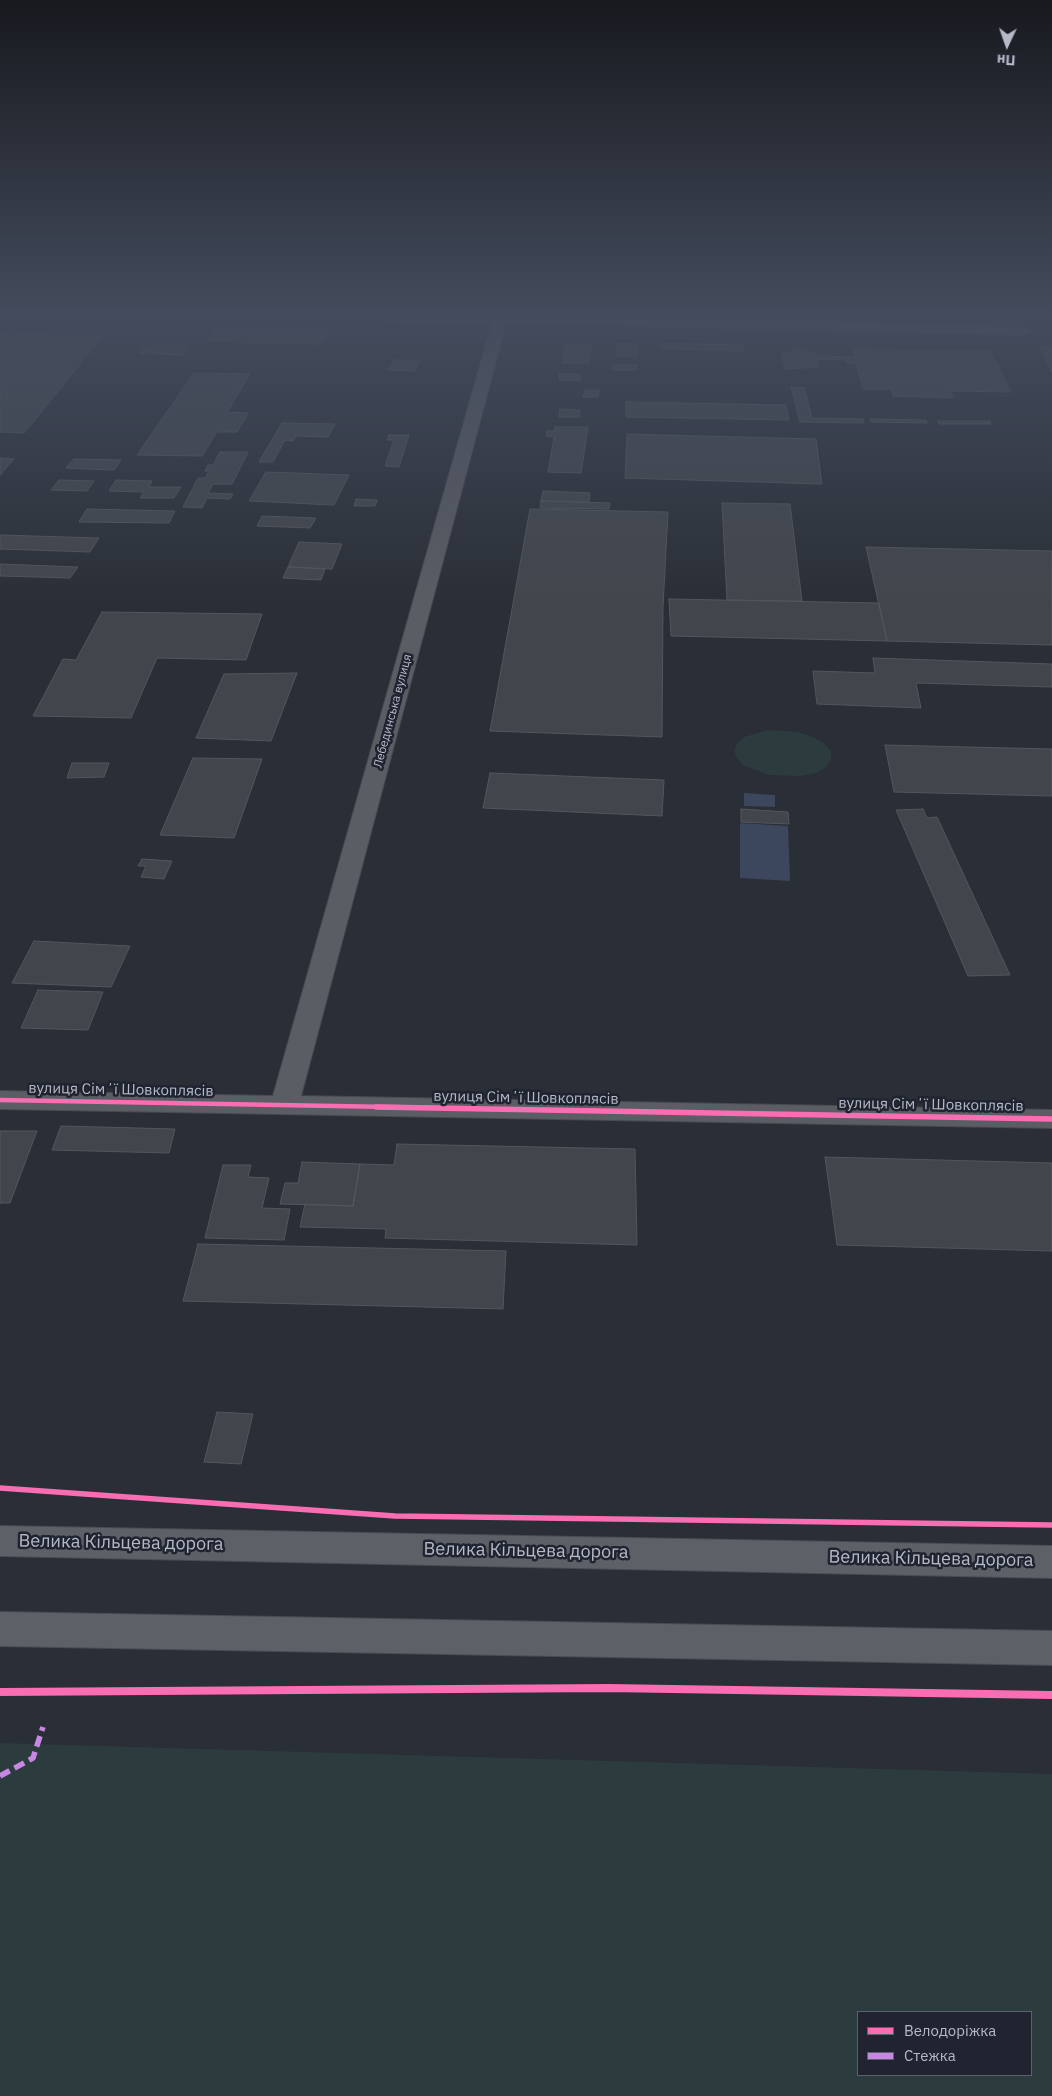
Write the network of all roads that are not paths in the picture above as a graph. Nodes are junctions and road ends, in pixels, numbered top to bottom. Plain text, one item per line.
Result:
1 (475, 414) edge
2 (0, 1100) edge
3 (284, 1106) junction
4 (1052, 1119) edge
5 (0, 1541) edge
6 (1052, 1562) edge
7 (0, 1629) edge
8 (1052, 1648) edge

1 - 3 street, Лебединська вулиця
2 - 3 street, вулиця Сімʼї Шовкоплясів
3 - 4 street, вулиця Сімʼї Шовкоплясів
5 - 6 main road, Велика Кільцева дорога
7 - 8 main road

